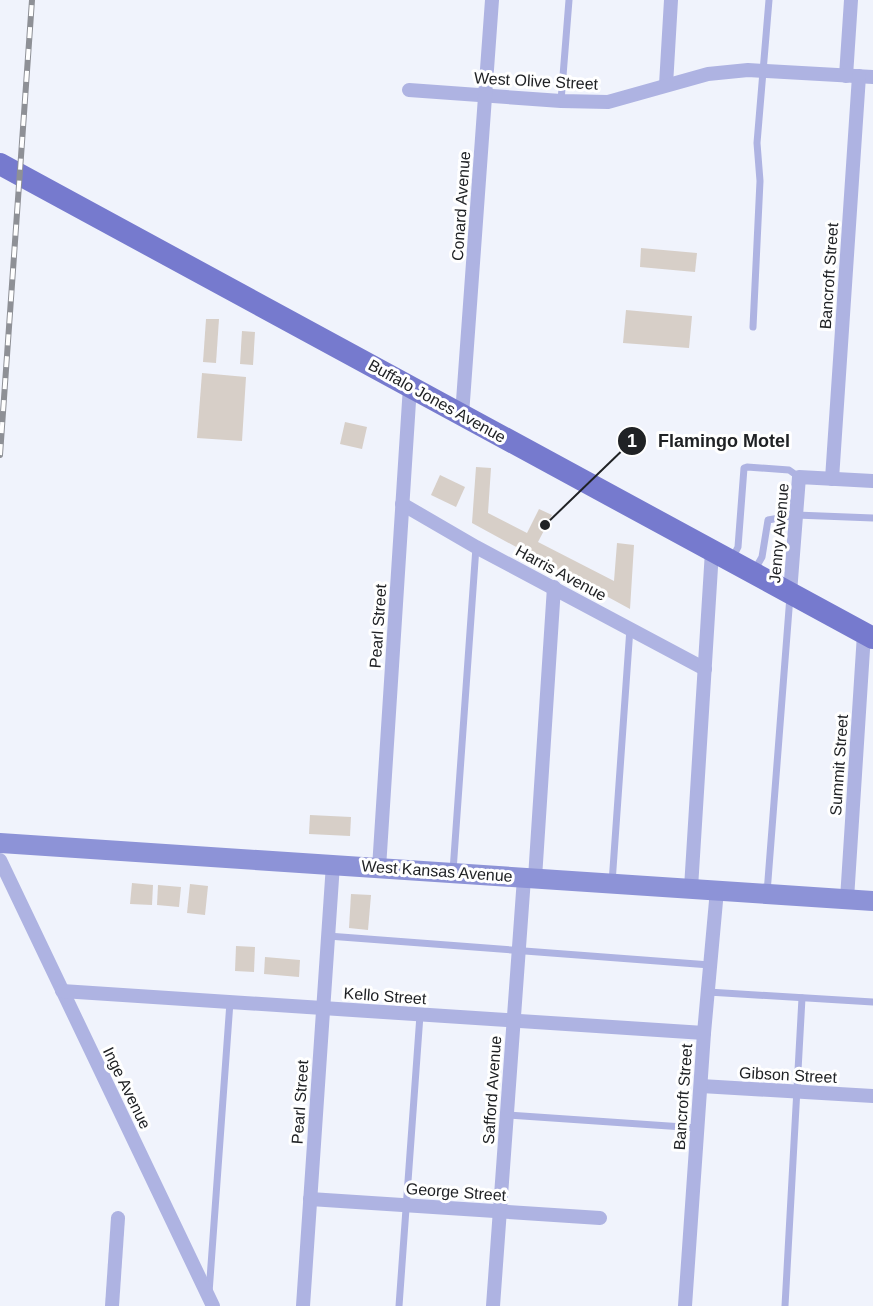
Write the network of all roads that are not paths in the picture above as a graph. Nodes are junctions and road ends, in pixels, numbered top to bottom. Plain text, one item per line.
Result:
1 (492, 0) edge
2 (569, 0) edge
3 (671, 0) edge
4 (769, 0) edge
5 (851, 0) edge
6 (764, 71) junction
7 (859, 76) edge
8 (666, 85) junction
9 (409, 90) dead end
10 (485, 95) junction
11 (561, 101) junction
12 (0, 164) edge
13 (753, 327) dead end
14 (410, 386) junction
15 (462, 415) junction
16 (799, 477) junction
17 (832, 479) junction
18 (873, 481) edge
19 (402, 504) junction
20 (796, 515) junction
21 (873, 518) edge
22 (476, 547) junction
23 (722, 556) junction
24 (753, 573) junction
25 (554, 587) junction
26 (790, 593) junction
27 (630, 628) junction
28 (869, 634) edge
29 (705, 669) junction
30 (0, 843) edge
31 (0, 860) edge
32 (333, 864) junction
33 (379, 868) junction
34 (453, 873) junction
35 (530, 878) junction
36 (612, 883) junction
37 (691, 888) junction
38 (717, 890) junction
39 (767, 893) junction
40 (847, 899) junction
41 (873, 901) edge
42 (328, 936) junction
43 (519, 951) junction
44 (710, 965) junction
45 (62, 991) junction
46 (708, 992) junction
47 (802, 998) junction
48 (230, 1002) junction
49 (873, 1002) edge
50 (323, 1008) junction
51 (420, 1015) junction
52 (514, 1022) junction
53 (704, 1033) junction
54 (701, 1086) junction
55 (797, 1091) junction
56 (873, 1096) edge
57 (507, 1115) junction
58 (698, 1128) junction
59 (310, 1199) junction
60 (406, 1205) junction
61 (499, 1211) junction
62 (118, 1218) dead end
63 (600, 1218) dead end
64 (211, 1301) edge
65 (112, 1306) edge
66 (303, 1306) edge
67 (399, 1306) edge
68 (494, 1306) edge
69 (685, 1306) edge
70 (785, 1306) edge

1 - 10 street, Conard Avenue
2 - 11 lane
3 - 8 street
4 - 6 lane
5 - 7 street, Bancroft Street
6 - 7 street, West Olive Street
6 - 8 street, West Olive Street
6 - 13 lane
7 - 17 street, Bancroft Street
8 - 11 street, West Olive Street
9 - 10 street, West Olive Street
10 - 11 street, West Olive Street
10 - 15 street, Conard Avenue
12 - 14 main road, Buffalo Jones Avenue
14 - 15 main road, Buffalo Jones Avenue
14 - 19 street, Pearl Street
15 - 23 main road, Buffalo Jones Avenue
16 - 17 street, Jenny Avenue
16 - 20 street, Jenny Avenue
16 - 23 lane
17 - 18 street, Jenny Avenue
19 - 22 street, Harris Avenue
19 - 33 street, Pearl Street
20 - 21 lane
20 - 24 lane
20 - 26 street, Jenny Avenue
22 - 25 street, Harris Avenue
22 - 34 lane
23 - 24 main road, Buffalo Jones Avenue
23 - 29 street
24 - 26 main road, Buffalo Jones Avenue
25 - 27 street, Harris Avenue
25 - 35 street, Safford Avenue
26 - 28 main road, Buffalo Jones Avenue
26 - 39 lane
27 - 29 street, Harris Avenue
27 - 36 lane
28 - 40 street, Summit Street
29 - 37 street
30 - 32 street, West Kansas Avenue
31 - 45 street, Inge Avenue
32 - 33 street, West Kansas Avenue
32 - 42 street, Pearl Street
33 - 34 street, West Kansas Avenue
34 - 35 street, West Kansas Avenue
35 - 36 street, West Kansas Avenue
35 - 43 street, Safford Avenue
36 - 37 street, West Kansas Avenue
37 - 38 street, West Kansas Avenue
38 - 39 street, West Kansas Avenue
38 - 44 street, Bancroft Street
39 - 40 street, West Kansas Avenue
40 - 41 street, West Kansas Avenue
42 - 43 lane
42 - 50 street, Pearl Street
43 - 44 lane
43 - 52 street, Safford Avenue
44 - 46 street, Bancroft Street
45 - 48 street, Kello Street
45 - 64 street, Inge Avenue
46 - 47 lane
46 - 53 street, Bancroft Street
47 - 49 lane
47 - 55 lane
48 - 50 street, Kello Street
48 - 64 lane
50 - 51 street, Kello Street
50 - 59 street, Pearl Street
51 - 52 street, Kello Street
51 - 60 lane
52 - 53 street, Kello Street
52 - 57 street, Safford Avenue
53 - 54 street, Bancroft Street
54 - 55 street, Gibson Street
54 - 58 street, Bancroft Street
55 - 56 street, Gibson Street
55 - 70 lane
57 - 58 lane
57 - 61 street, Safford Avenue
58 - 69 street, Bancroft Street
59 - 60 street, George Street
59 - 66 street, Pearl Street
60 - 61 street, George Street
60 - 67 lane
61 - 63 street, George Street
61 - 68 street, Safford Avenue
62 - 65 street

